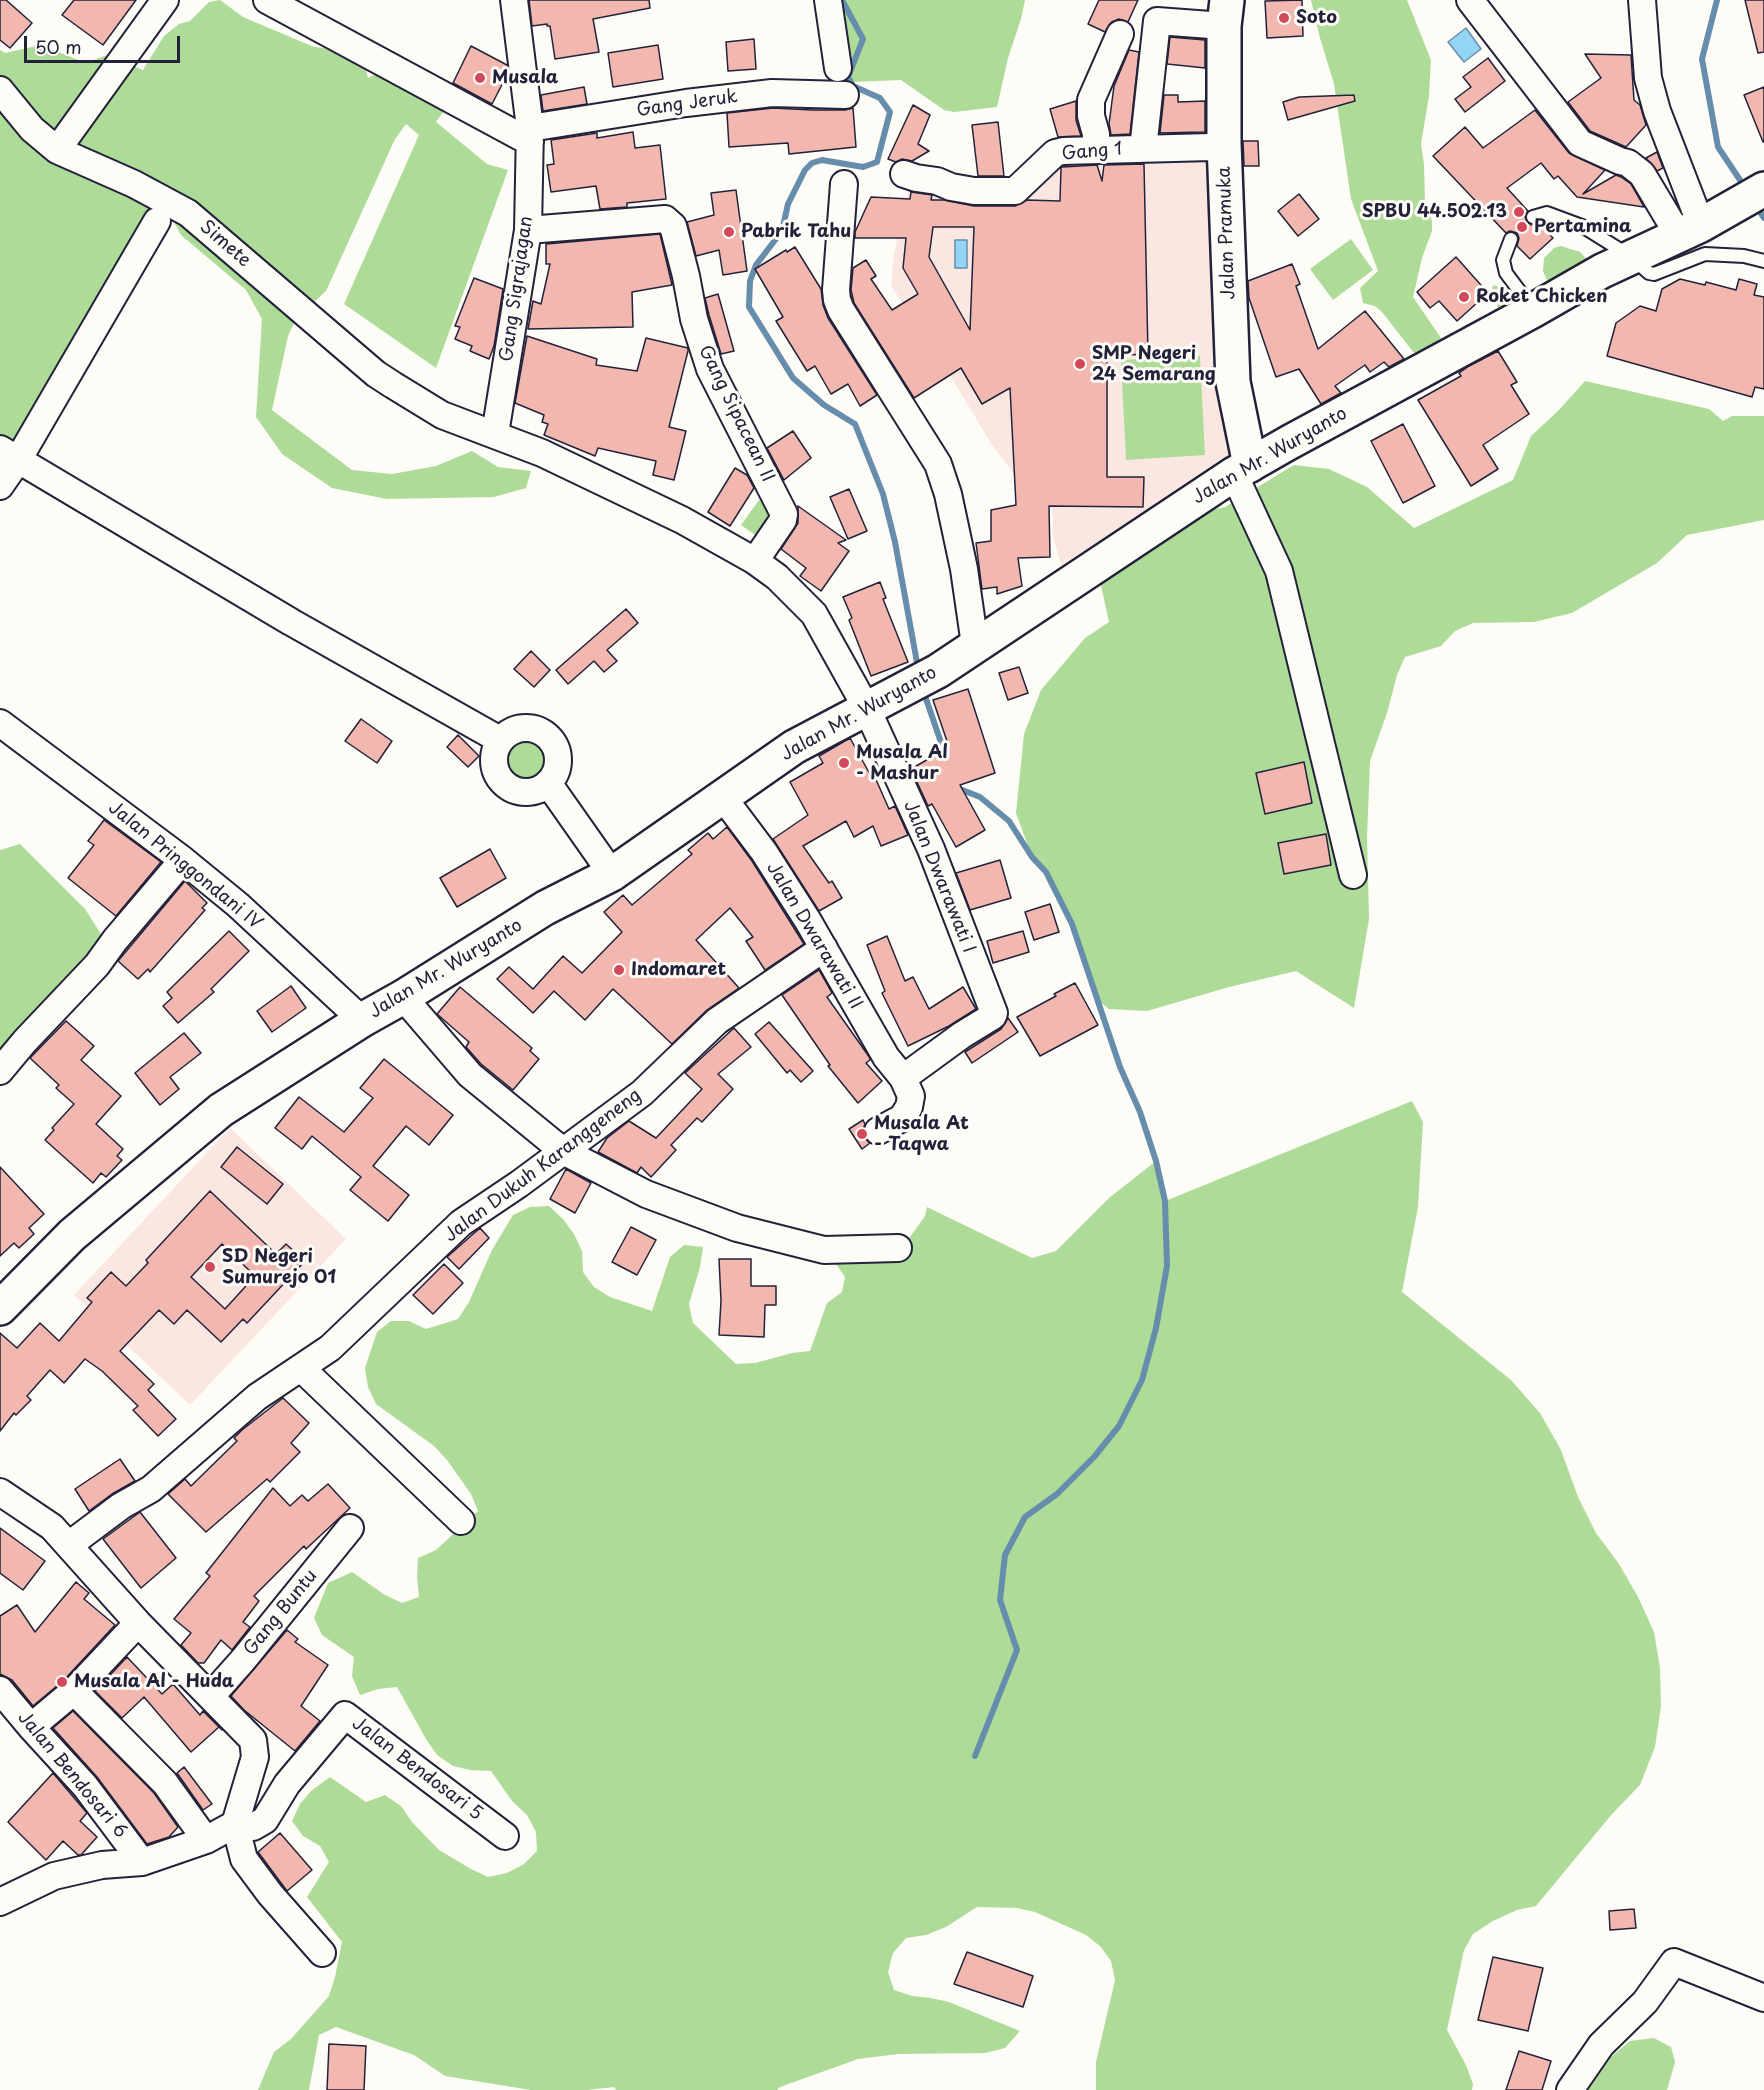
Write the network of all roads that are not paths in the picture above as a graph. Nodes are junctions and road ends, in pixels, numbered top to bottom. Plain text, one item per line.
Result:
1 (165, 0) edge
2 (267, 0) edge
3 (514, 0) edge
4 (828, 0) edge
5 (1470, 0) edge
6 (1642, 0) edge
7 (1225, 13) edge
8 (1120, 34) dead end
9 (838, 68) dead end
10 (0, 90) edge
11 (845, 95) dead end
12 (530, 135) junction
13 (1144, 140) dead end
14 (57, 150) junction
15 (1096, 150) junction
16 (1224, 153) junction
17 (904, 174) dead end
18 (844, 184) dead end
19 (1764, 189) edge
20 (1533, 217) dead end
21 (157, 221) dead end
22 (1698, 226) junction
23 (528, 230) junction
24 (1511, 239) dead end
25 (1630, 256) junction
26 (1764, 261) edge
27 (1533, 310) junction
28 (495, 434) junction
29 (9, 454) edge
30 (1242, 470) junction
31 (0, 486) edge
32 (755, 561) junction
33 (975, 645) junction
34 (867, 709) junction
35 (0, 723) edge
36 (500, 740) junction
37 (548, 783) junction
38 (722, 796) junction
39 (183, 860) junction
40 (612, 874) junction
41 (1353, 875) dead end
42 (824, 948) junction
43 (403, 997) junction
44 (362, 1020) junction
45 (0, 1071) edge
46 (903, 1077) junction
47 (878, 1131) dead end
48 (563, 1151) junction
49 (898, 1248) dead end
50 (0, 1307) edge
51 (301, 1368) junction
52 (0, 1492) edge
53 (461, 1521) dead end
54 (350, 1528) dead end
55 (69, 1545) junction
56 (138, 1623) junction
57 (0, 1690) edge
58 (74, 1691) junction
59 (211, 1696) junction
60 (31, 1727) junction
61 (235, 1824) junction
62 (505, 1836) dead end
63 (206, 1840) junction
64 (142, 1862) junction
65 (0, 1902) edge
66 (322, 1953) dead end
67 (1764, 1998) edge
68 (1570, 2090) edge

1 - 14 street
2 - 12 street
3 - 12 street, Gang Sigrajagan
4 - 9 street
5 - 22 street
6 - 22 street
7 - 13 street
7 - 16 main road, Jalan Pramuka
8 - 15 street
10 - 14 street, Simete
11 - 12 street, Gang Jeruk
12 - 23 street, Gang Sigrajagan
14 - 28 street, Simete
15 - 16 street, Gang 1
15 - 17 street, Gang 1
16 - 30 main road, Jalan Pramuka
18 - 33 street
19 - 22 main road, Jalan Mr. Wuryanto
20 - 25 lane
21 - 29 street
22 - 25 main road, Jalan Mr. Wuryanto
23 - 28 street, Gang Sigrajagan
23 - 32 street, Gang Sipacean II
24 - 27 lane
25 - 26 lane
25 - 27 main road, Jalan Mr. Wuryanto
27 - 30 main road, Jalan Mr. Wuryanto
28 - 32 street, Simete
29 - 31 street
29 - 36 street
30 - 33 main road, Jalan Mr. Wuryanto
30 - 41 street
32 - 34 street, Jalan Dwarawati I
33 - 34 main road, Jalan Mr. Wuryanto
34 - 38 main road, Jalan Mr. Wuryanto
34 - 46 street, Jalan Dwarawati I
35 - 39 street, Jalan Pringgondani IV
36 - 37 street
36 - 37 street
37 - 40 street
38 - 40 main road, Jalan Mr. Wuryanto
38 - 42 street, Jalan Dwarawati II
39 - 44 street, Jalan Pringgondani IV
39 - 45 street
40 - 43 main road, Jalan Mr. Wuryanto
42 - 46 street, Jalan Dwarawati II
42 - 48 street, Jalan Dukuh Karanggeneng
43 - 44 main road, Jalan Mr. Wuryanto
43 - 48 street
44 - 50 main road, Jalan Mr. Wuryanto
46 - 47 street
48 - 49 street
48 - 51 street, Jalan Dukuh Karanggeneng
51 - 53 street
51 - 55 street, Jalan Dukuh Karanggeneng
52 - 55 street
54 - 59 street, Gang Buntu
55 - 56 street
56 - 58 street
56 - 59 street
57 - 60 street, Jalan Bendosari 6
58 - 60 street
58 - 63 street
59 - 61 street
60 - 64 street, Jalan Bendosari 6
61 - 62 street, Jalan Bendosari 5
61 - 63 street
61 - 66 street
63 - 64 street
64 - 65 street
67 - 68 street

